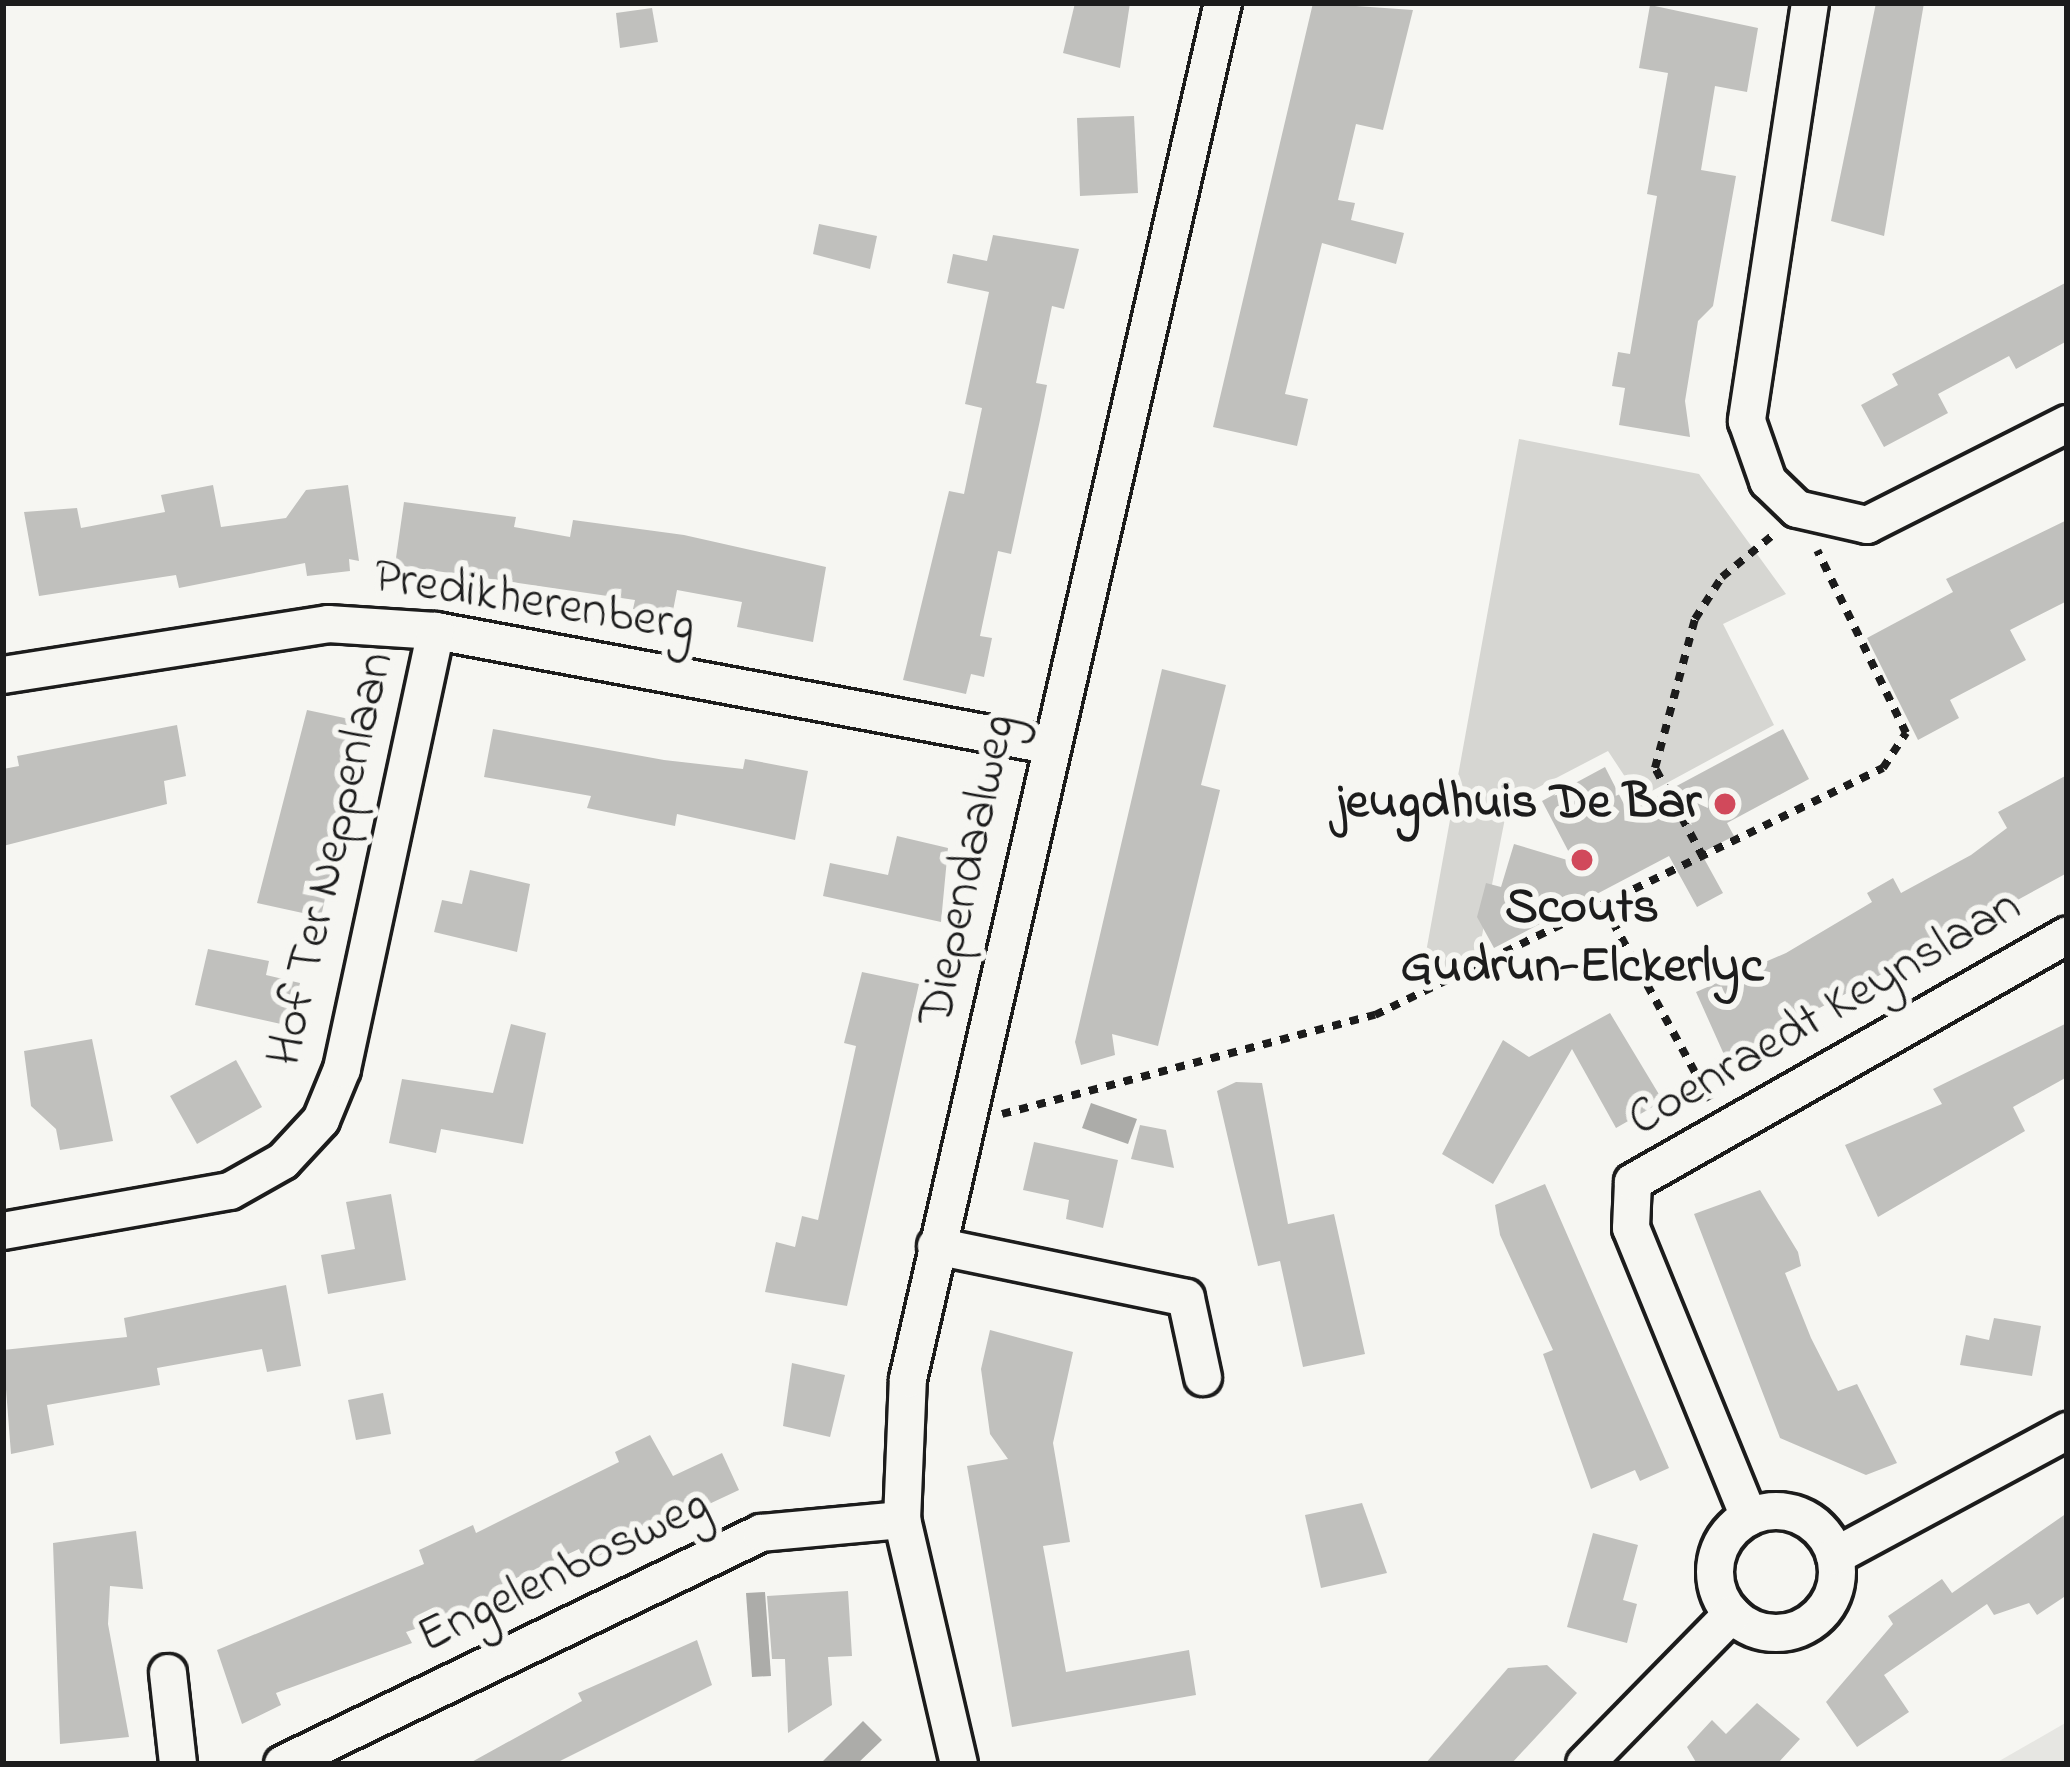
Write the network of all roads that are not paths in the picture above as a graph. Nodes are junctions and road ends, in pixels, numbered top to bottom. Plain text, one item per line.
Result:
1 (1223, 3) edge
2 (1810, 3) edge
3 (2067, 424) edge
4 (436, 632) junction
5 (3, 675) edge
6 (1048, 745) junction
7 (2067, 935) edge
8 (3, 1231) edge
9 (936, 1246) junction
10 (1203, 1377) dead end
11 (2067, 1431) edge
12 (1749, 1517) junction
13 (902, 1520) junction
14 (1834, 1556) junction
15 (1732, 1614) junction
16 (168, 1673) dead end
17 (178, 1764) edge
18 (283, 1764) edge
19 (958, 1764) edge
20 (1585, 1764) edge

1 - 6 street, Diependaalweg
2 - 3 street
4 - 5 street, Predikherenberg
4 - 6 street, Predikherenberg
4 - 8 street, Hof Ter Neppenlaan
6 - 9 street, Diependaalweg
7 - 12 street, Coenraedt Keynslaan
9 - 10 street
9 - 13 street, Diependaalweg
11 - 14 street
12 - 14 street
12 - 15 street
13 - 18 street, Engelenbosweg
13 - 19 street, Diependaalweg
14 - 15 street
15 - 20 street
16 - 17 street

